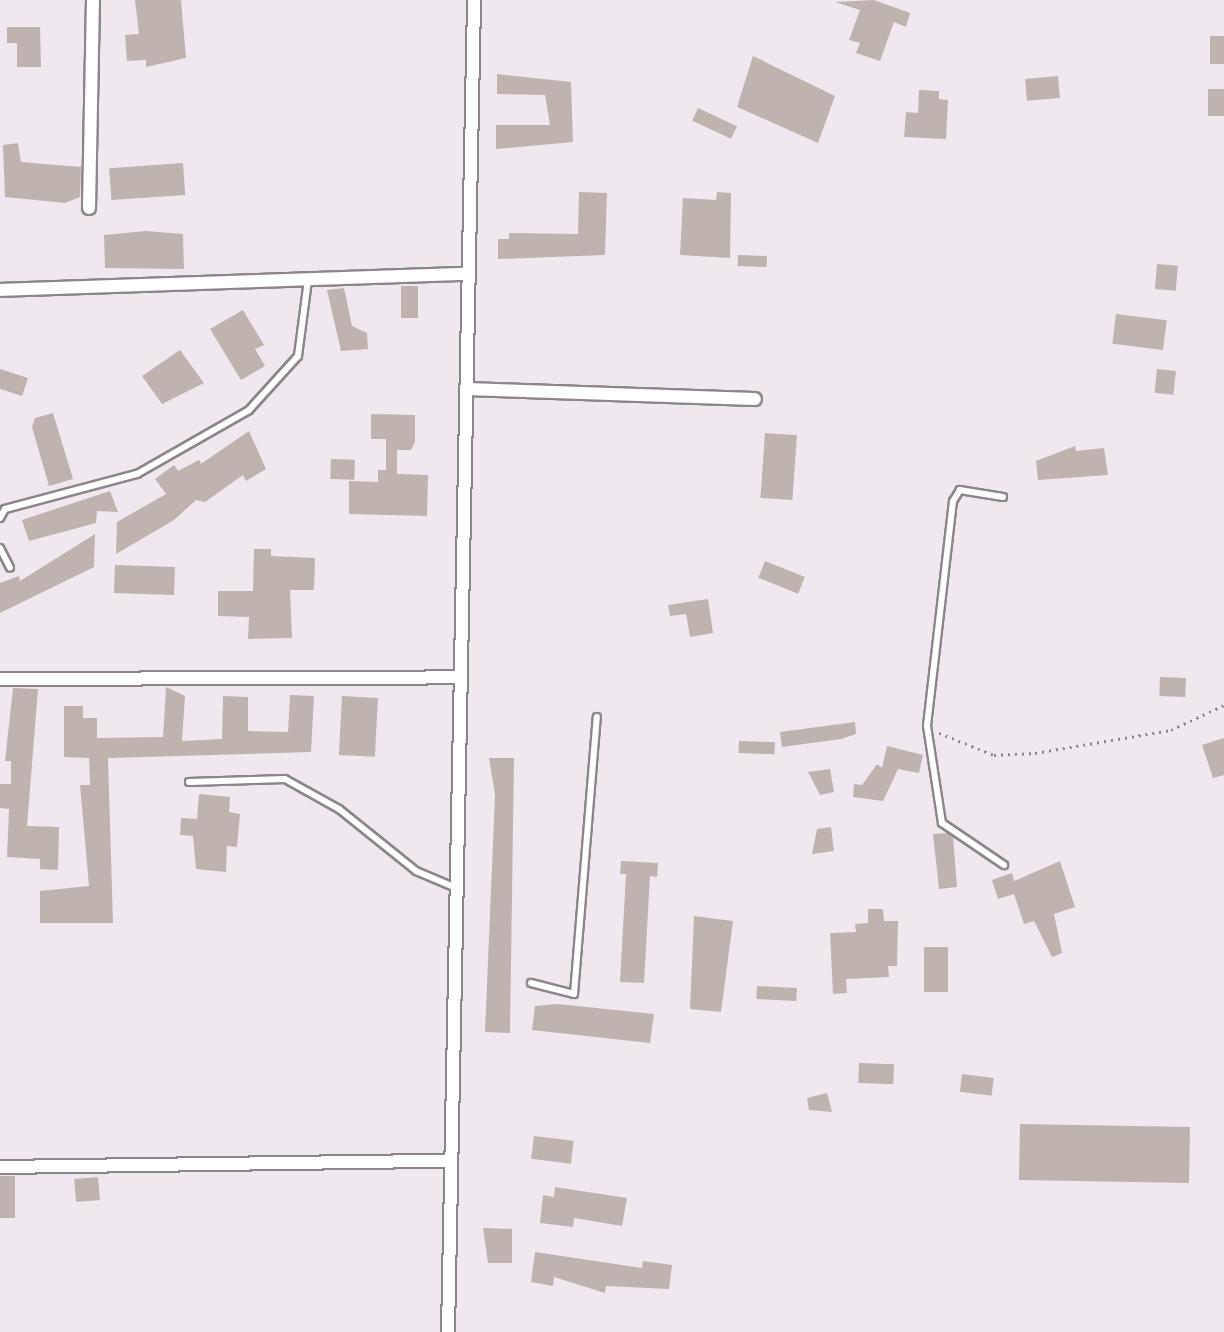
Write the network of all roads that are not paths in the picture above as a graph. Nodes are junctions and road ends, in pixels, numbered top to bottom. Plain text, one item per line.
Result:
1 (93, 0) edge
2 (474, 0) edge
3 (89, 208) dead end
4 (468, 274) junction
5 (308, 280) junction
6 (0, 290) edge
7 (466, 389) junction
8 (755, 399) dead end
9 (1003, 497) dead end
10 (0, 518) edge
11 (0, 548) edge
12 (10, 568) dead end
13 (460, 677) junction
14 (0, 679) edge
15 (597, 717) dead end
16 (189, 782) dead end
17 (1003, 865) dead end
18 (456, 888) junction
19 (531, 983) dead end
20 (451, 1161) junction
21 (0, 1167) edge
22 (448, 1332) edge

1 - 3 street
2 - 4 street
4 - 5 street
4 - 7 street
5 - 6 street
5 - 10 lane
7 - 8 street
7 - 13 street
9 - 17 lane
11 - 12 lane
13 - 14 street
13 - 18 street
15 - 19 lane
16 - 18 lane
18 - 20 street
20 - 21 street
20 - 22 street

